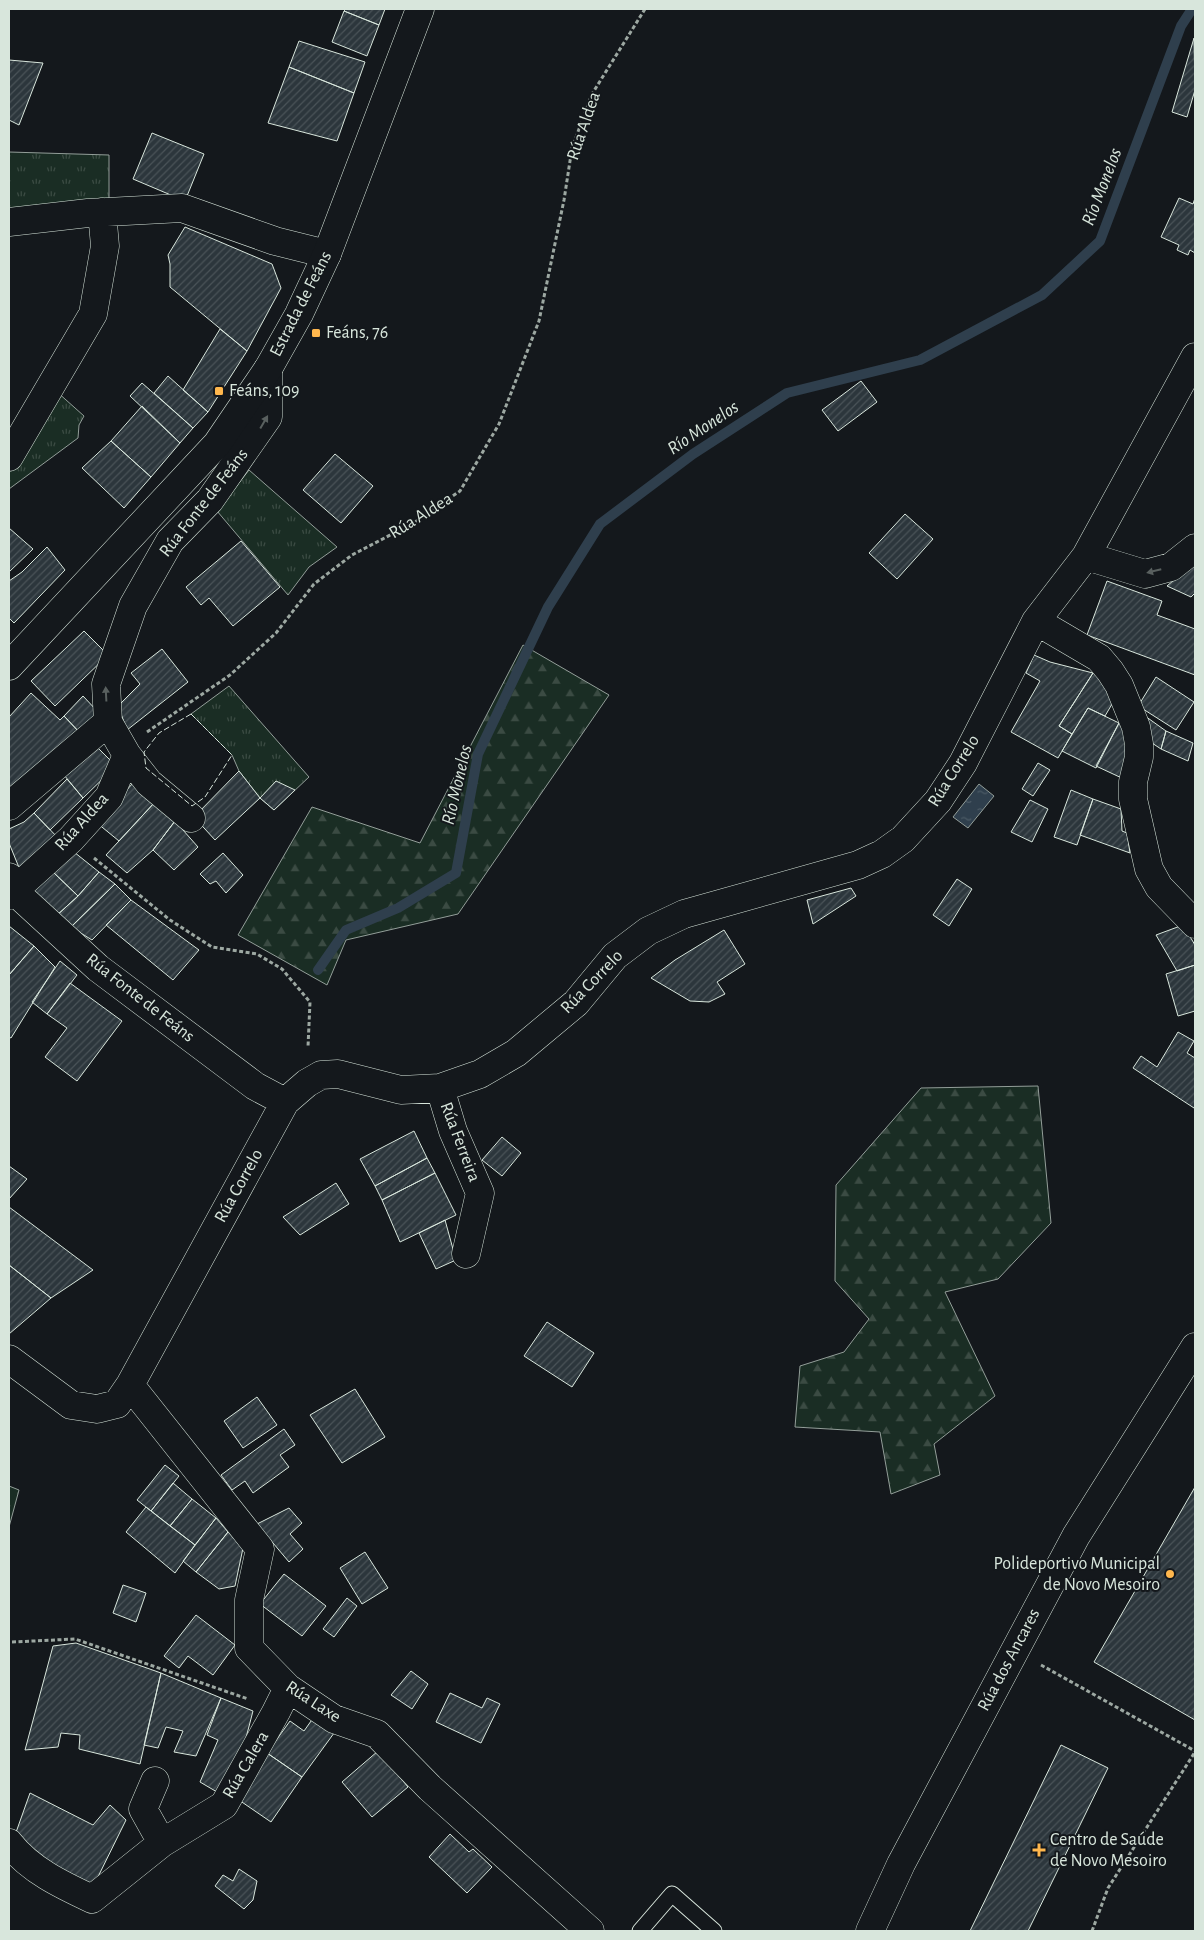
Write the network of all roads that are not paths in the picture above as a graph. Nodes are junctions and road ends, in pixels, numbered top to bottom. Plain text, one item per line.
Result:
1 (420, 9) edge
2 (102, 212) junction
3 (9, 222) edge
4 (327, 254) junction
5 (1195, 357) edge
6 (268, 369) junction
7 (9, 457) edge
8 (1195, 548) edge
9 (1086, 556) junction
10 (1036, 622) junction
11 (9, 666) edge
12 (108, 722) junction
13 (127, 755) junction
14 (9, 806) edge
15 (191, 818) dead end
16 (10, 888) edge
17 (1195, 924) edge
18 (440, 1088) junction
19 (285, 1102) junction
20 (466, 1254) dead end
21 (1195, 1347) edge
22 (9, 1359) edge
23 (130, 1385) junction
24 (288, 1688) junction
25 (155, 1781) dead end
26 (162, 1842) junction
27 (9, 1843) edge
28 (590, 1931) edge
29 (640, 1931) edge
30 (714, 1931) edge
31 (870, 1931) edge

1 - 4 street, Estrada de Feáns
2 - 3 street
2 - 4 street
2 - 7 street
4 - 6 street, Estrada de Feáns
5 - 9 street, Rúa Correlo
6 - 11 street, Estrada de Feáns
12 -> 6 street, Rúa Fonte de Feáns
8 -> 9 street
9 - 10 street, Rúa Correlo
10 - 17 street
10 - 18 street, Rúa Correlo
12 - 13 street, Rúa Fonte de Feáns
12 - 14 street
13 - 15 street, Rúa Fonte de Feáns
13 - 16 street, Rúa Aldea
16 - 19 street, Rúa Fonte de Feáns
18 - 19 street, Rúa Correlo
18 - 20 street, Rúa Ferreira
19 - 23 street, Rúa Correlo
21 - 31 street, Rúa dos Ancares
22 - 23 street, Rúa Correlo
23 - 24 street, Rúa Laxe
24 - 26 street, Rúa Calera
24 - 28 street, Rúa Laxe
25 - 26 street
26 - 27 street, Rúa Calera
29 - 30 lane

